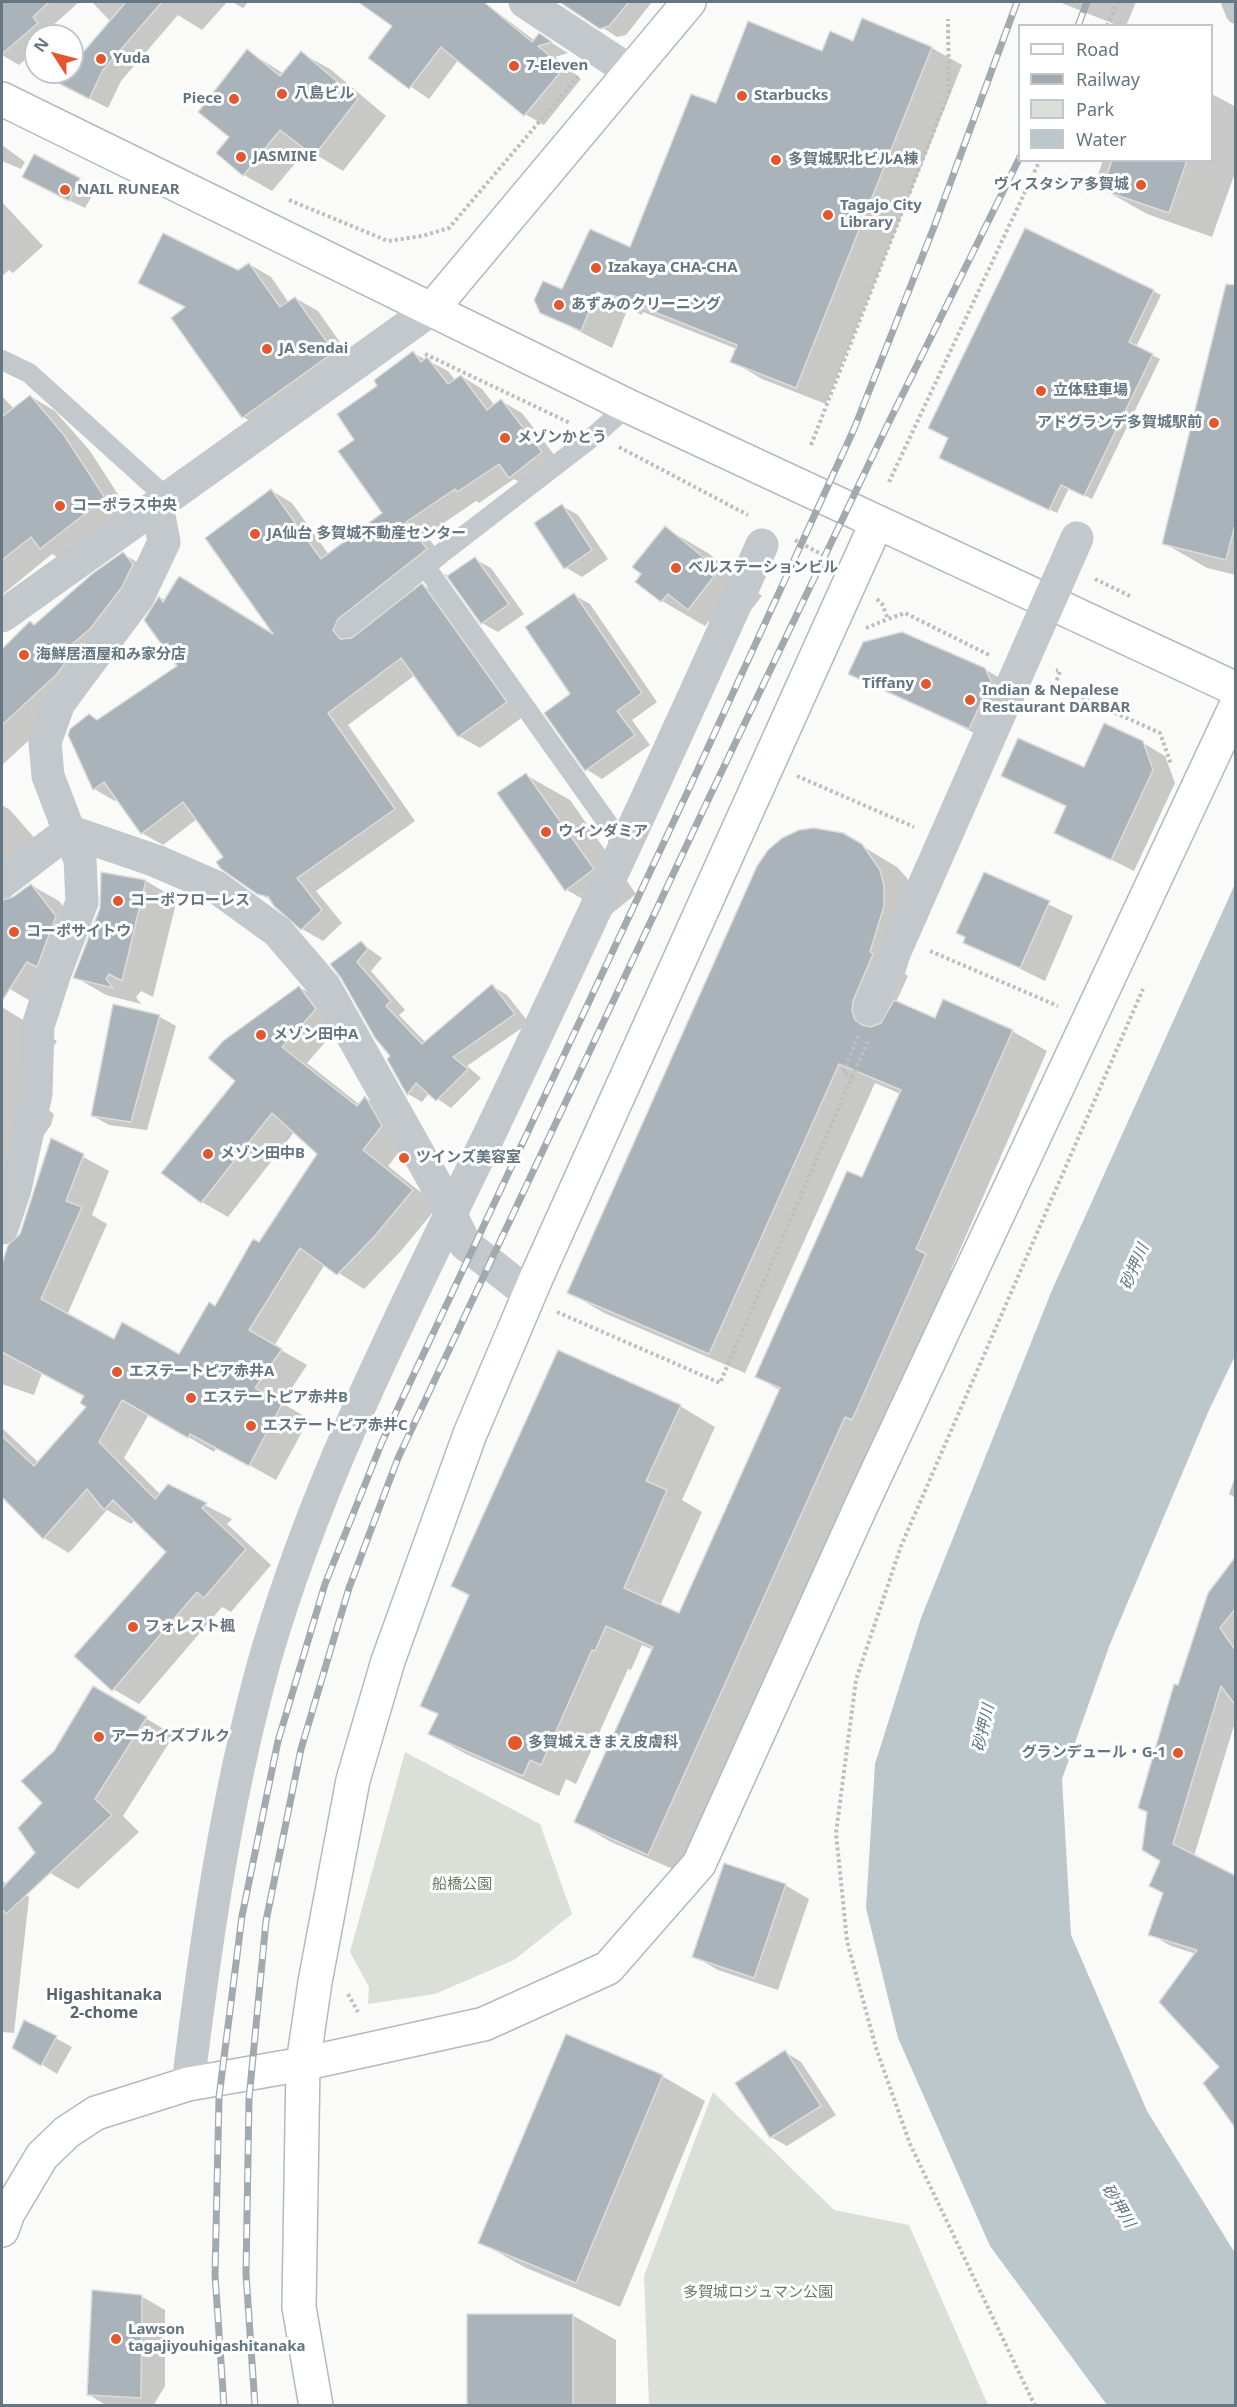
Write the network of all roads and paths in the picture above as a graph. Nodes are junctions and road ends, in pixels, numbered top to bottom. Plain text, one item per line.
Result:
1 (525, 2) edge
2 (689, 2) edge
3 (1117, 2) edge
4 (1231, 2) edge
5 (1236, 14) edge
6 (948, 19) dead end
7 (1108, 24) edge
8 (630, 71) junction
9 (581, 73) dead end
10 (2, 99) edge
11 (1039, 162) edge
12 (284, 199) dead end
13 (432, 309) junction
14 (420, 352) dead end
15 (2, 360) edge
16 (628, 406) junction
17 (596, 435) junction
18 (811, 445) dead end
19 (889, 482) dead end
20 (162, 501) junction
21 (877, 522) junction
22 (768, 533) junction
23 (1072, 551) joint
24 (832, 560) dead end
25 (425, 566) junction
26 (1130, 596) dead end
27 (875, 597) dead end
28 (2, 616) edge
29 (345, 628) dead end
30 (996, 658) dead end
31 (1057, 670) dead end
32 (1046, 682) dead end
33 (1055, 686) junction
34 (1236, 689) edge
35 (1236, 706) edge
36 (1175, 773) dead end
37 (792, 774) dead end
38 (921, 830) dead end
39 (69, 831) junction
40 (626, 849) junction
41 (2, 882) edge
42 (923, 948) dead end
43 (1147, 981) dead end
44 (1064, 1008) dead end
45 (870, 1022) joint
46 (849, 1059) dead end
47 (852, 1077) junction
48 (451, 1214) junction
49 (2, 1228) edge
50 (539, 1301) junction
51 (347, 1993) dead end
52 (358, 2012) dead end
53 (303, 2064) junction
54 (188, 2084) junction
55 (2, 2230) edge
56 (316, 2406) edge
57 (1035, 2406) edge

1 - 8 street
2 - 8 street
3 - 7 path
4 - 5 lane
6 - 18 path
8 - 13 street
9 - 12 path
10 - 13 street
11 - 19 path
13 - 16 street
13 - 20 street
14 - 17 path
15 - 20 lane
16 - 17 lane
16 - 21 street
17 - 22 path
17 - 25 lane
20 - 28 street
20 - 39 street
21 - 34 street
21 - 50 street
22 - 24 path
22 - 40 street
23 - 26 path
23 - 45 street, bridge
25 - 29 lane
25 - 40 lane
27 - 30 path
31 - 33 path
32 - 33 path
33 - 36 path
35 - 53 street
37 - 38 path
39 - 41 street
39 - 48 street
39 - 49 street
40 - 48 street
42 - 44 path
43 - 57 path
45 - 47 path
46 - 47 path
47 - 50 path
48 - 50 street
48 - 54 street
50 - 53 street
51 - 52 path
53 - 54 street
53 - 56 street
54 - 55 street

